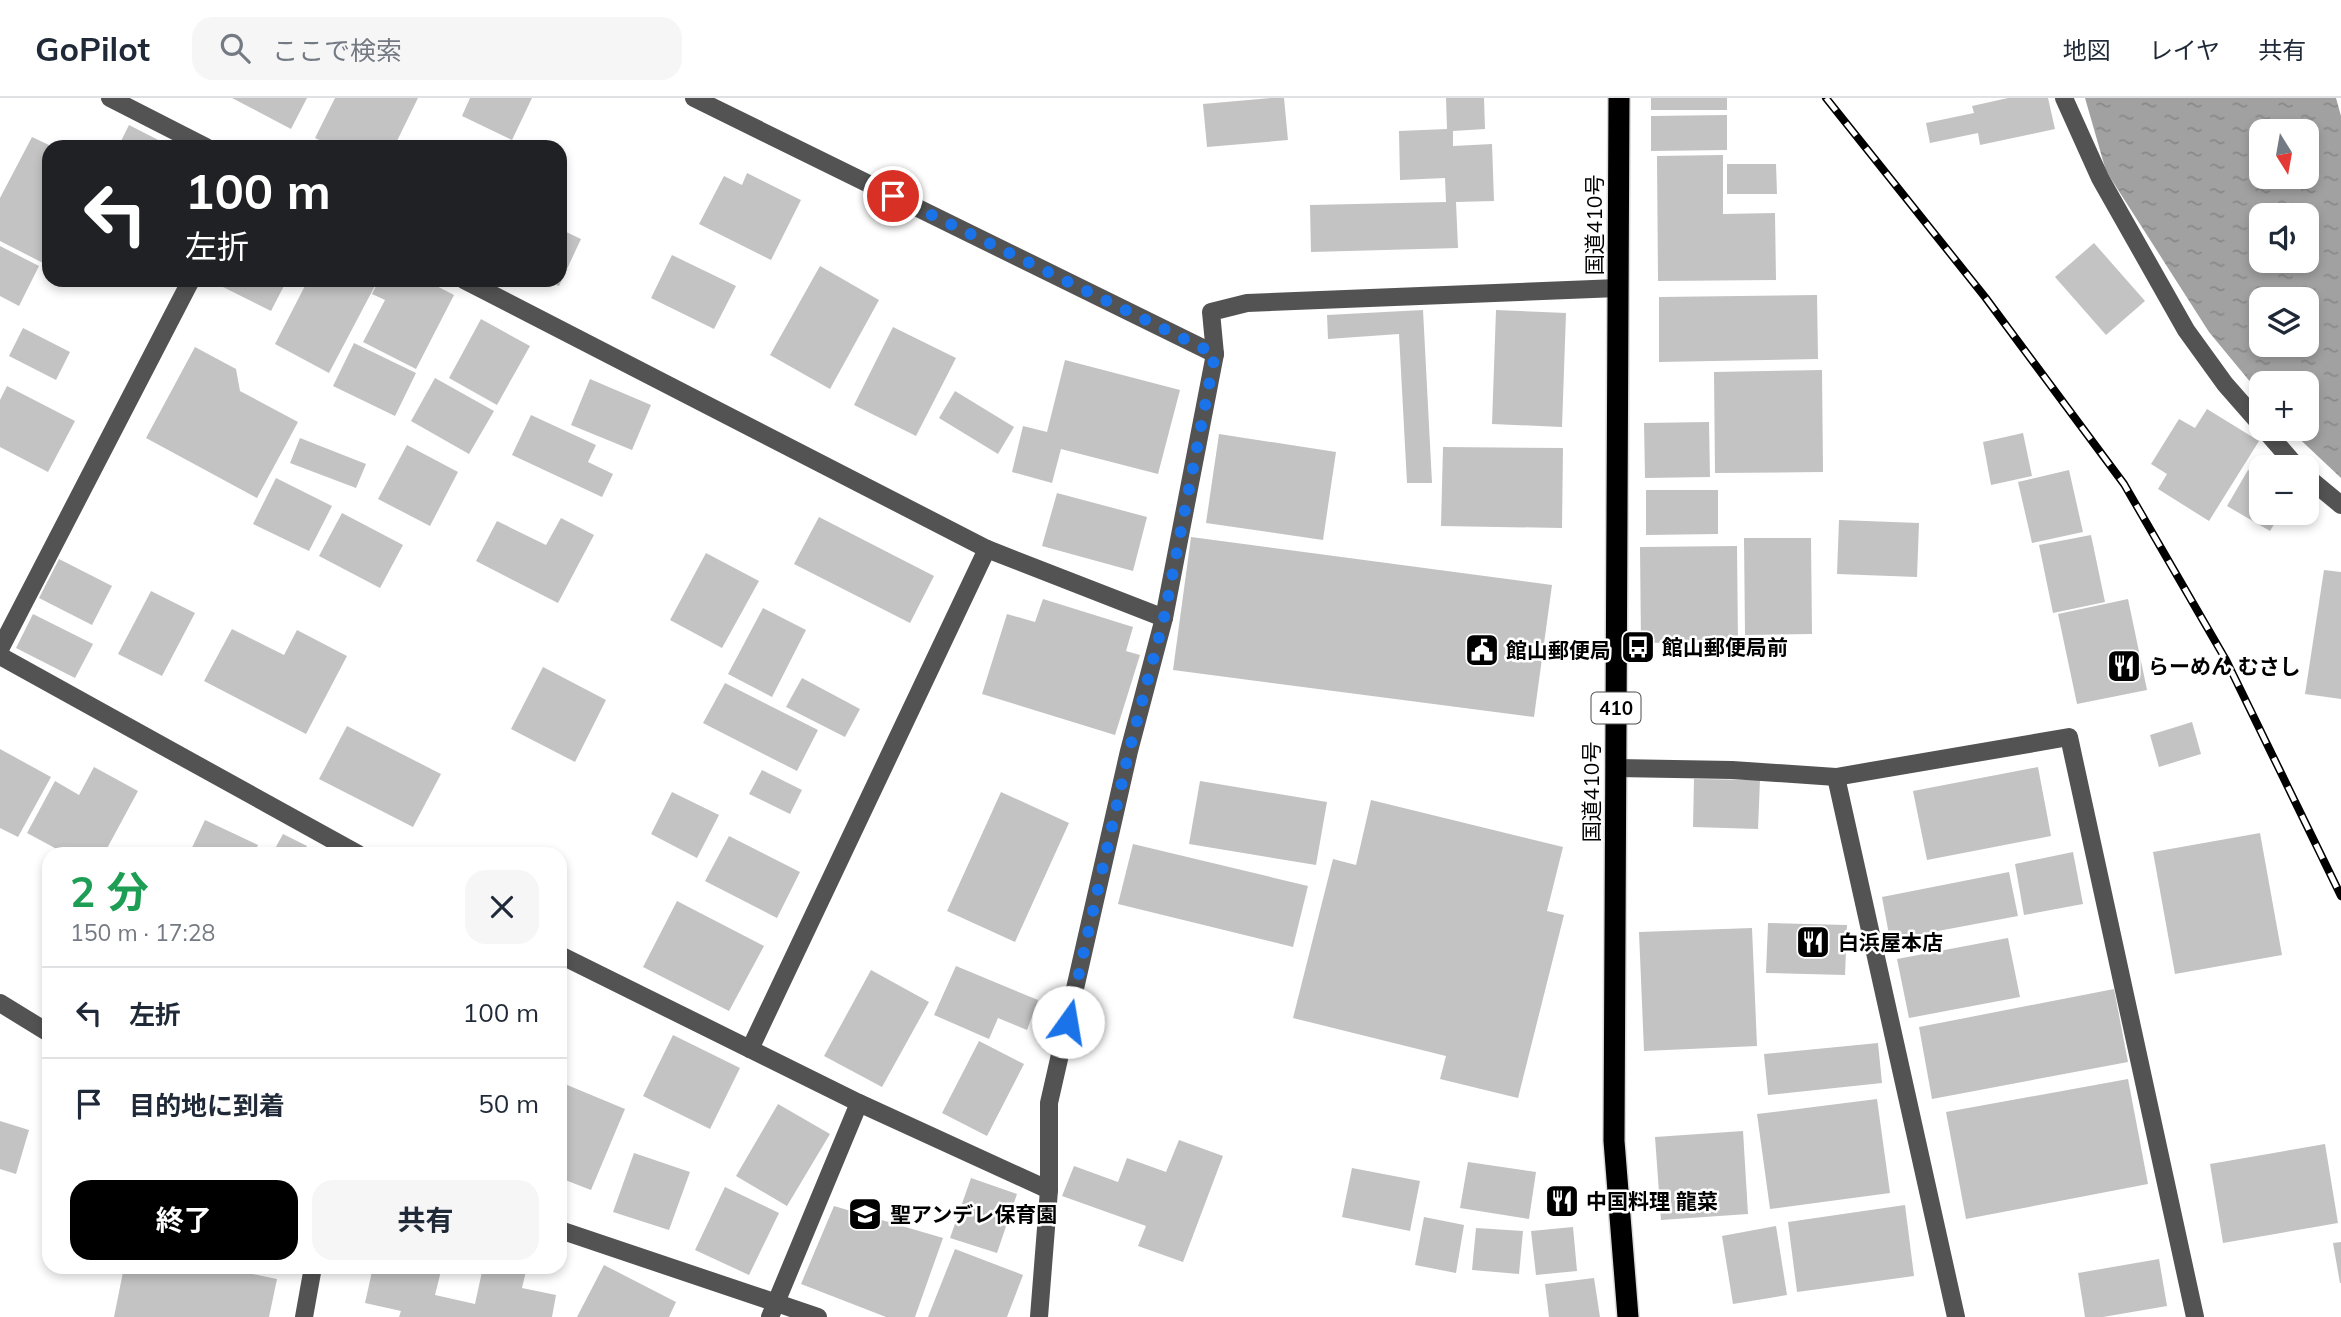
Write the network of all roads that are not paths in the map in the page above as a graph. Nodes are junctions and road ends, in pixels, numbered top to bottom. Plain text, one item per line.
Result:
1 (110, 98) edge
2 (694, 98) edge
3 (1619, 98) edge
4 (2064, 98) edge
5 (192, 140) edge
6 (187, 287) edge
7 (478, 287) edge
8 (1618, 288) junction
9 (1215, 354) junction
10 (2249, 411) edge
11 (2275, 441) edge
12 (2287, 455) edge
13 (2319, 487) edge
14 (2341, 505) edge
15 (987, 549) junction
16 (1164, 618) junction
17 (0, 649) edge
18 (0, 656) edge
19 (1616, 768) junction
20 (1836, 777) junction
21 (345, 847) edge
22 (567, 958) edge
23 (0, 1003) edge
24 (42, 1029) edge
25 (750, 1049) junction
26 (859, 1103) junction
27 (1049, 1190) junction
28 (567, 1233) edge
29 (312, 1274) edge
30 (772, 1310) edge
31 (304, 1317) edge
32 (818, 1317) edge
33 (1039, 1317) edge
34 (1628, 1317) edge
35 (1956, 1317) edge
36 (2195, 1317) edge

1 - 5 street
2 - 9 street
3 - 8 highway, 国道410号 / 410
4 - 10 street
6 - 17 street
7 - 15 street
8 - 9 street
8 - 19 highway, 国道410号 / 410
9 - 16 street
11 - 12 street
13 - 14 street
15 - 16 street
15 - 25 street
16 - 27 street
18 - 21 street
19 - 20 street
19 - 34 highway, 国道410号 / 410
20 - 35 street
20 - 36 street
22 - 25 street
23 - 24 street
25 - 26 street
26 - 27 street
26 - 30 street
27 - 33 street
28 - 30 street
29 - 31 street
30 - 32 street

